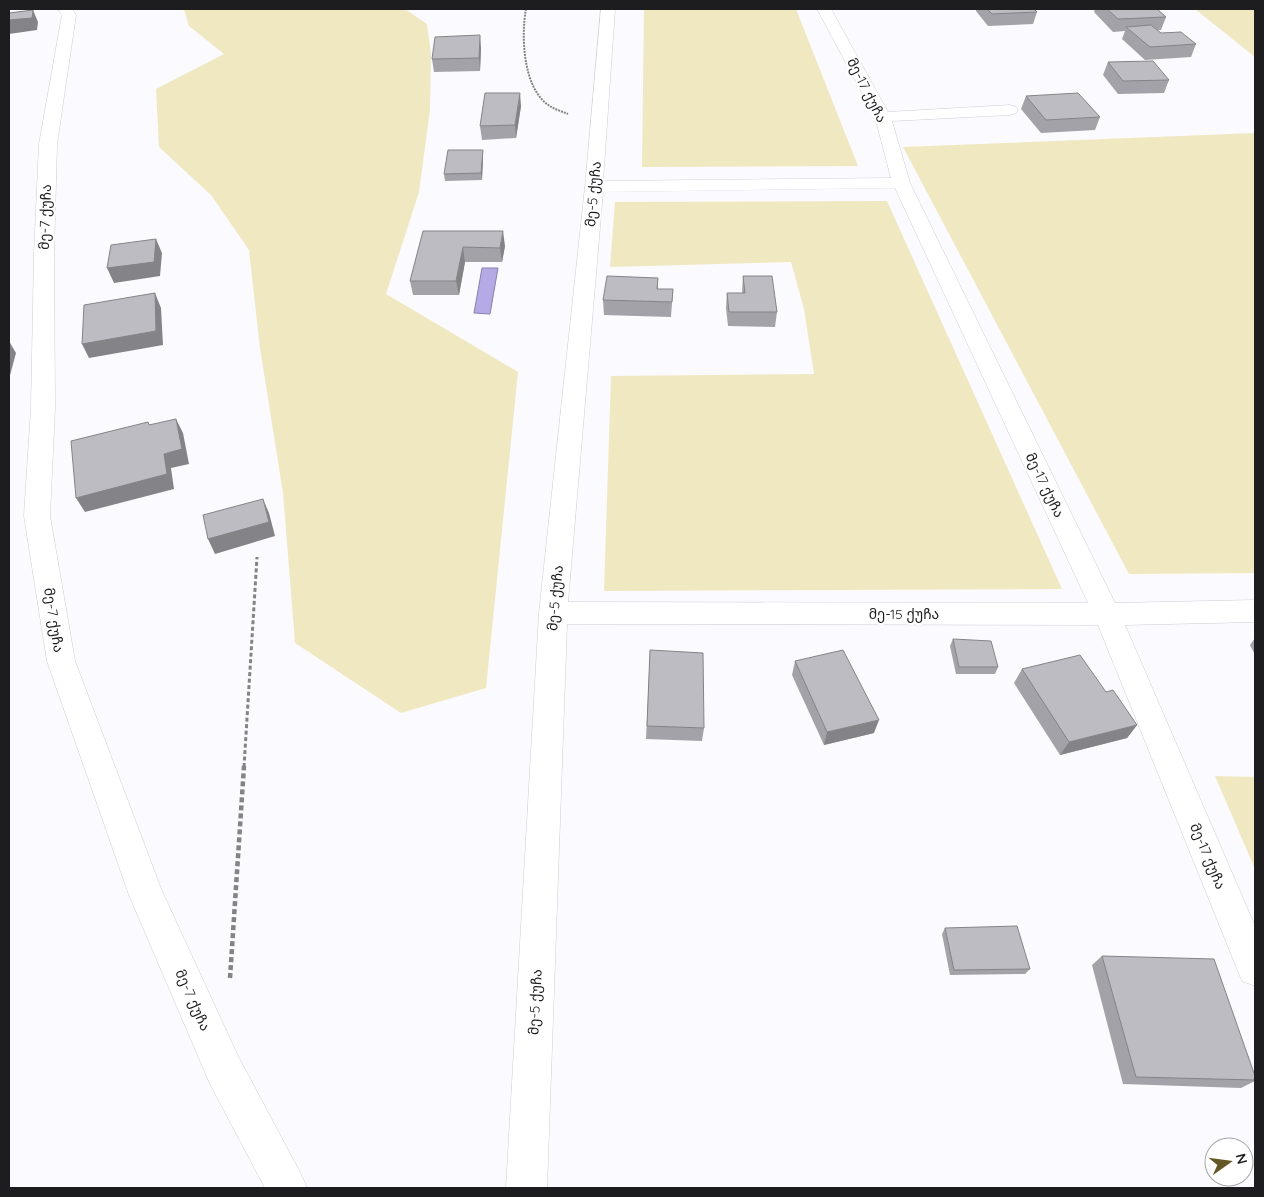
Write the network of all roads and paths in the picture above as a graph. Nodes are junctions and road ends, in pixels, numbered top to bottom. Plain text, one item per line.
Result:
1 (65, 9) edge
2 (526, 9) edge
3 (608, 9) edge
4 (824, 9) edge
5 (1010, 110) dead end
6 (883, 117) junction
7 (599, 128) junction
8 (901, 183) junction
9 (594, 187) junction
10 (257, 557) dead end
11 (1255, 611) edge
12 (553, 613) junction
13 (1107, 614) junction
14 (1255, 968) edge
15 (229, 981) dead end
16 (287, 1188) edge
17 (526, 1188) edge

1 - 16 street, მე-7 ქუჩა
2 - 7 path
3 - 7 street, მე-5 ქუჩა
4 - 6 street, მე-17 ქუჩა
5 - 6 street
6 - 8 street, მე-17 ქუჩა
7 - 9 street, მე-5 ქუჩა
8 - 9 street
8 - 13 street, მე-17 ქუჩა
9 - 12 street, მე-5 ქუჩა
10 - 15 path
11 - 13 street, მე-15 ქუჩა
12 - 13 street, მე-15 ქუჩა
12 - 17 street, მე-5 ქუჩა
13 - 14 street, მე-17 ქუჩა

